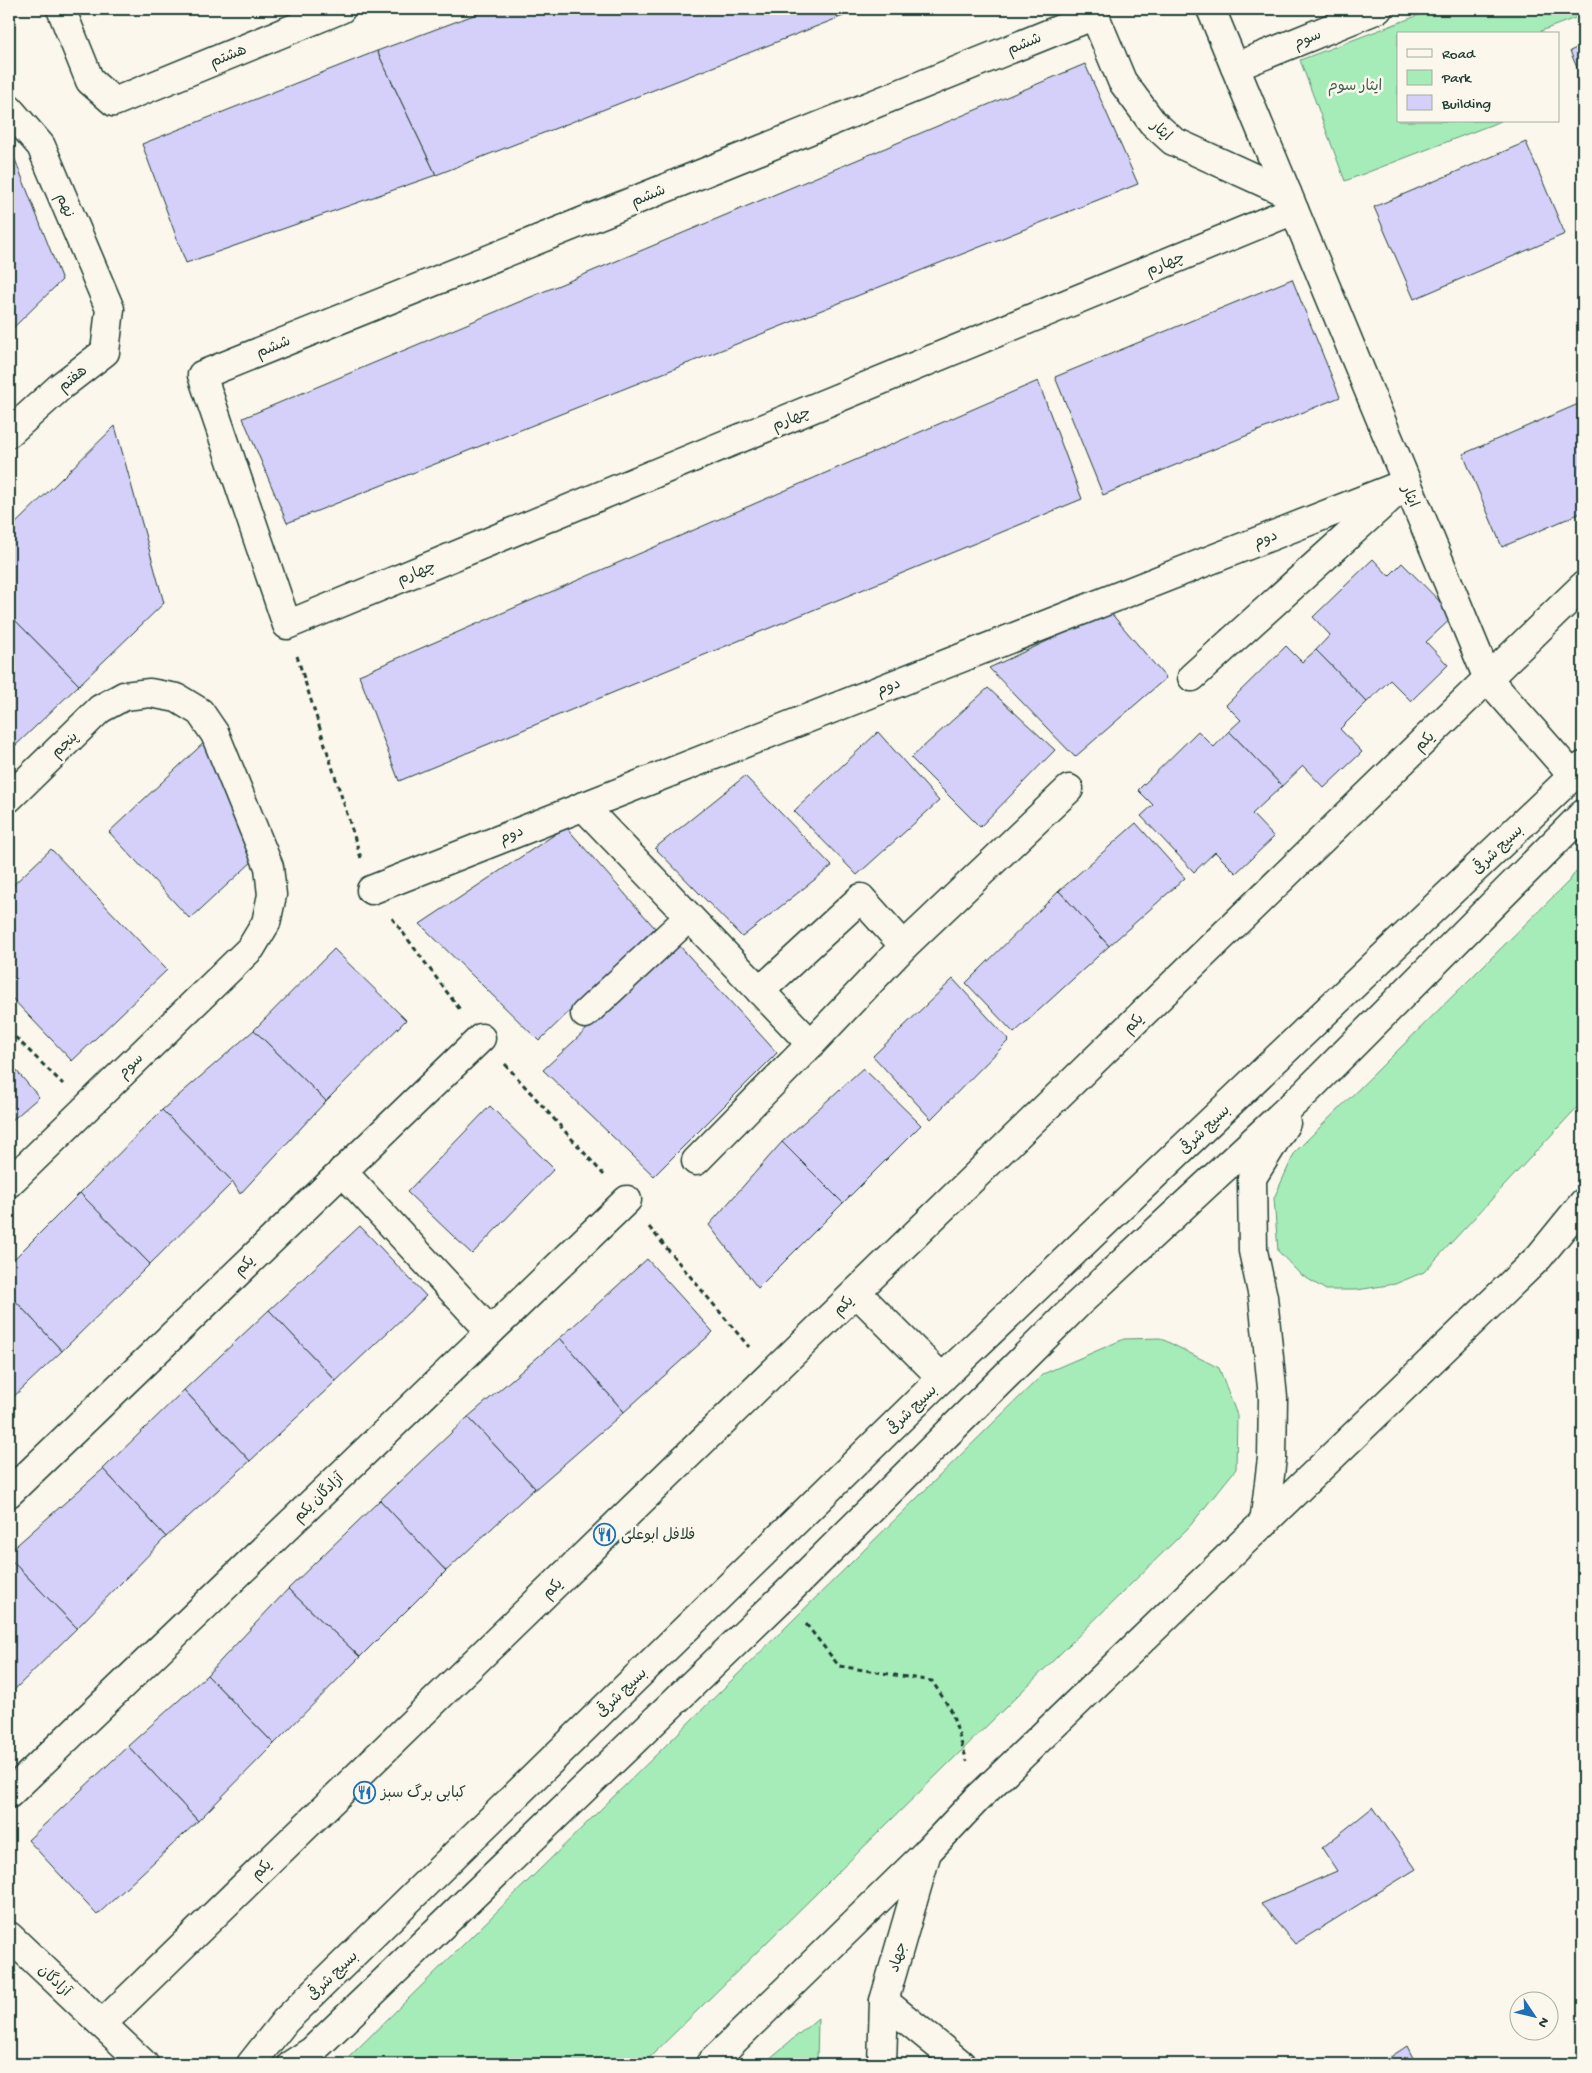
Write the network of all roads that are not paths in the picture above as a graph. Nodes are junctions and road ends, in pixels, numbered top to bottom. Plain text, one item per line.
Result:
1 (62, 9) edge
2 (341, 9) edge
3 (1211, 9) edge
4 (1378, 9) edge
5 (1093, 12) edge
6 (1235, 66) junction
7 (9, 109) edge
8 (1291, 202) junction
9 (110, 309) joint
10 (9, 433) edge
11 (1406, 483) junction
12 (1583, 586) edge
13 (287, 625) joint
14 (1192, 677) dead end
15 (1488, 679) junction
16 (124, 696) joint
17 (1580, 777) edge
18 (1069, 789) dead end
19 (9, 798) edge
20 (583, 806) junction
21 (1583, 814) edge
22 (371, 890) road end
23 (689, 917) junction
24 (904, 946) junction
25 (760, 991) junction
26 (585, 1014) dead end
27 (481, 1038) road end
28 (811, 1044) junction
29 (1306, 1092) junction
30 (696, 1161) dead end
31 (342, 1171) junction
32 (9, 1183) edge
33 (627, 1200) road end
34 (1583, 1203) edge
35 (1050, 1275) junction
36 (856, 1292) junction
37 (1078, 1304) junction
38 (490, 1331) junction
39 (942, 1378) junction
40 (9, 1493) edge
41 (1264, 1524) junction
42 (9, 1794) edge
43 (927, 1852) junction
44 (9, 1936) edge
45 (884, 2001) junction
46 (102, 2024) junction
47 (144, 2064) edge
48 (252, 2064) edge
49 (292, 2064) edge
50 (710, 2064) edge
51 (882, 2064) edge
52 (960, 2064) edge

1 - 2 street, هشتم
3 - 6 street, ایثار
4 - 6 street, سوم
5 - 8 street, ایثار
5 - 13 street, ششم
6 - 8 street, ایثار
7 - 9 street, نهم
8 - 11 street, ایثار
8 - 13 street, چهارم
9 - 10 street, هفتم
11 - 14 street
11 - 15 street, ایثار
11 - 20 street, دوم
12 - 15 street, یکم
15 - 17 street, ایثار
15 - 36 street, یکم
16 - 19 street, پنجم
16 - 32 street, سوم
17 - 35 street, بسیج شرقی
18 - 24 street
20 - 22 street, دوم
20 - 23 street
21 - 29 street
23 - 25 street
23 - 26 street
24 - 25 street
24 - 28 street
25 - 28 street
27 - 31 street, یکم
28 - 30 street
29 - 37 street
29 - 41 street
31 - 38 street
31 - 40 street, یکم
33 - 38 street, آزادگان یکم
34 - 41 street
35 - 37 street
35 - 39 street, بسیج شرقی
36 - 39 street
36 - 46 street, یکم
37 - 49 street
38 - 42 street, آزادگان یکم
39 - 48 street, بسیج شرقی
41 - 43 street
43 - 45 street, جهاد
43 - 50 street
44 - 46 street, آزادگان
45 - 51 street, جهاد
45 - 52 street
46 - 47 street, آزادگان

